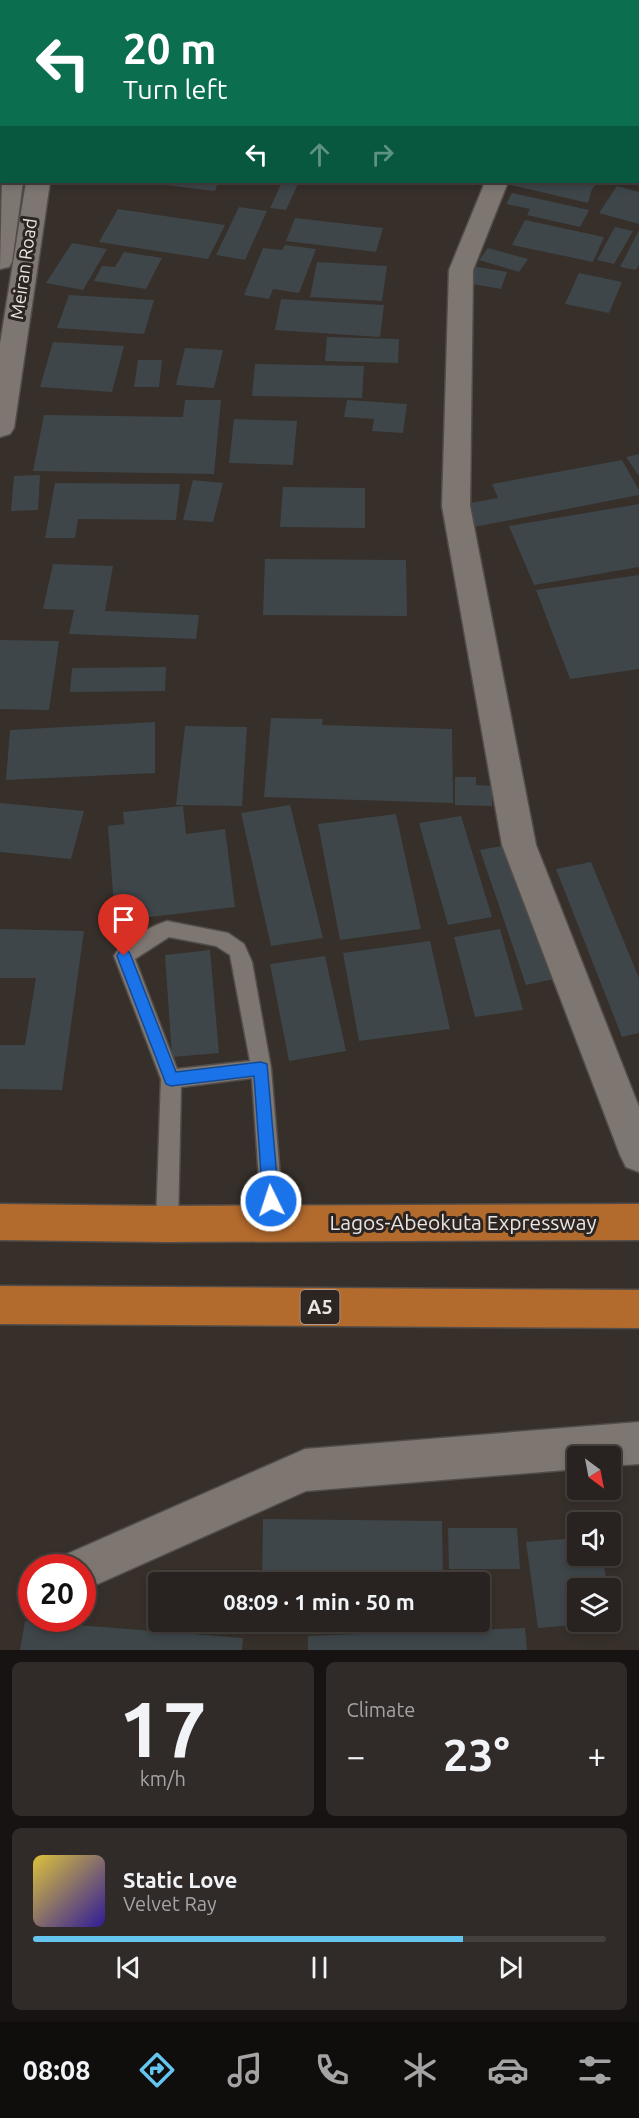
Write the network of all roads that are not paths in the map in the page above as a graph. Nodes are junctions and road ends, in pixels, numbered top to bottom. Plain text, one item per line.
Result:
1 (11, 183) edge
2 (38, 183) edge
3 (496, 183) edge
4 (0, 262) edge
5 (0, 428) edge
6 (261, 1068) junction
7 (171, 1079) junction
8 (639, 1155) edge
9 (0, 1222) edge
10 (639, 1222) edge
11 (273, 1223) junction
12 (167, 1224) junction
13 (0, 1305) edge
14 (639, 1309) edge
15 (639, 1443) edge
16 (96, 1563) edge

1 - 4 street, Meiran Road
2 - 5 street, Meiran Road
3 - 8 street
6 - 7 lane
6 - 7 lane
6 - 11 lane
7 - 12 lane
9 - 12 highway, Lagos-Abeokuta Expressway
10 - 11 highway, Lagos-Abeokuta Expressway
11 - 12 highway, Lagos-Abeokuta Expressway
13 - 14 highway, A5
15 - 16 street

